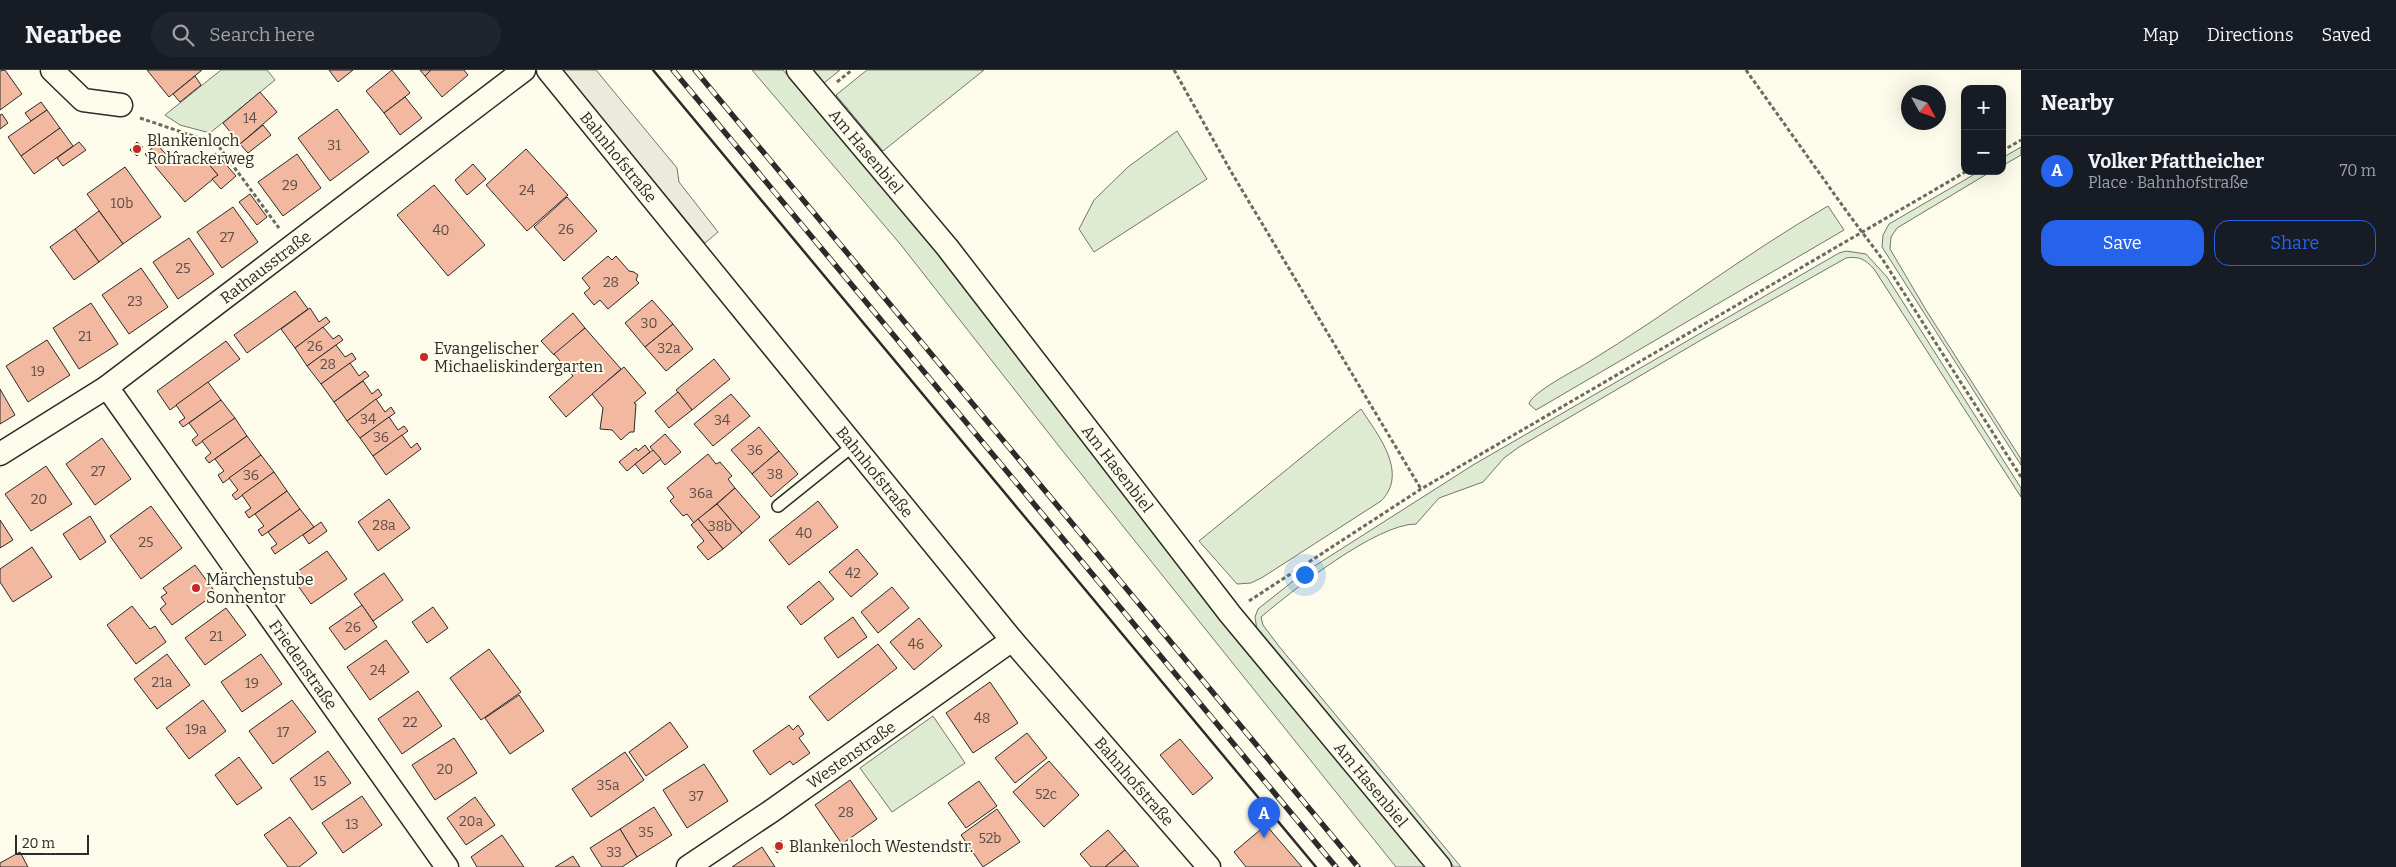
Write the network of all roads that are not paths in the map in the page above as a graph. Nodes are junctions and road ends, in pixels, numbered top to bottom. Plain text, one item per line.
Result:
1 (52, 70) edge
2 (524, 70) edge
3 (548, 70) edge
4 (798, 70) edge
5 (121, 106) road end
6 (107, 387) junction
7 (854, 445) junction
8 (0, 454) edge
9 (778, 506) dead end
10 (1012, 640) junction
11 (447, 867) edge
12 (688, 867) edge
13 (1209, 867) edge
14 (1440, 867) edge

1 - 5 street
2 - 6 street, Rathausstraße
3 - 7 street, Bahnhofstraße
4 - 14 street, Am Hasenbiel
6 - 8 street, Rathausstraße
6 - 11 street, Friedenstraße
7 - 9 lane
7 - 10 street, Bahnhofstraße
10 - 12 street, Westenstraße
10 - 13 street, Bahnhofstraße

